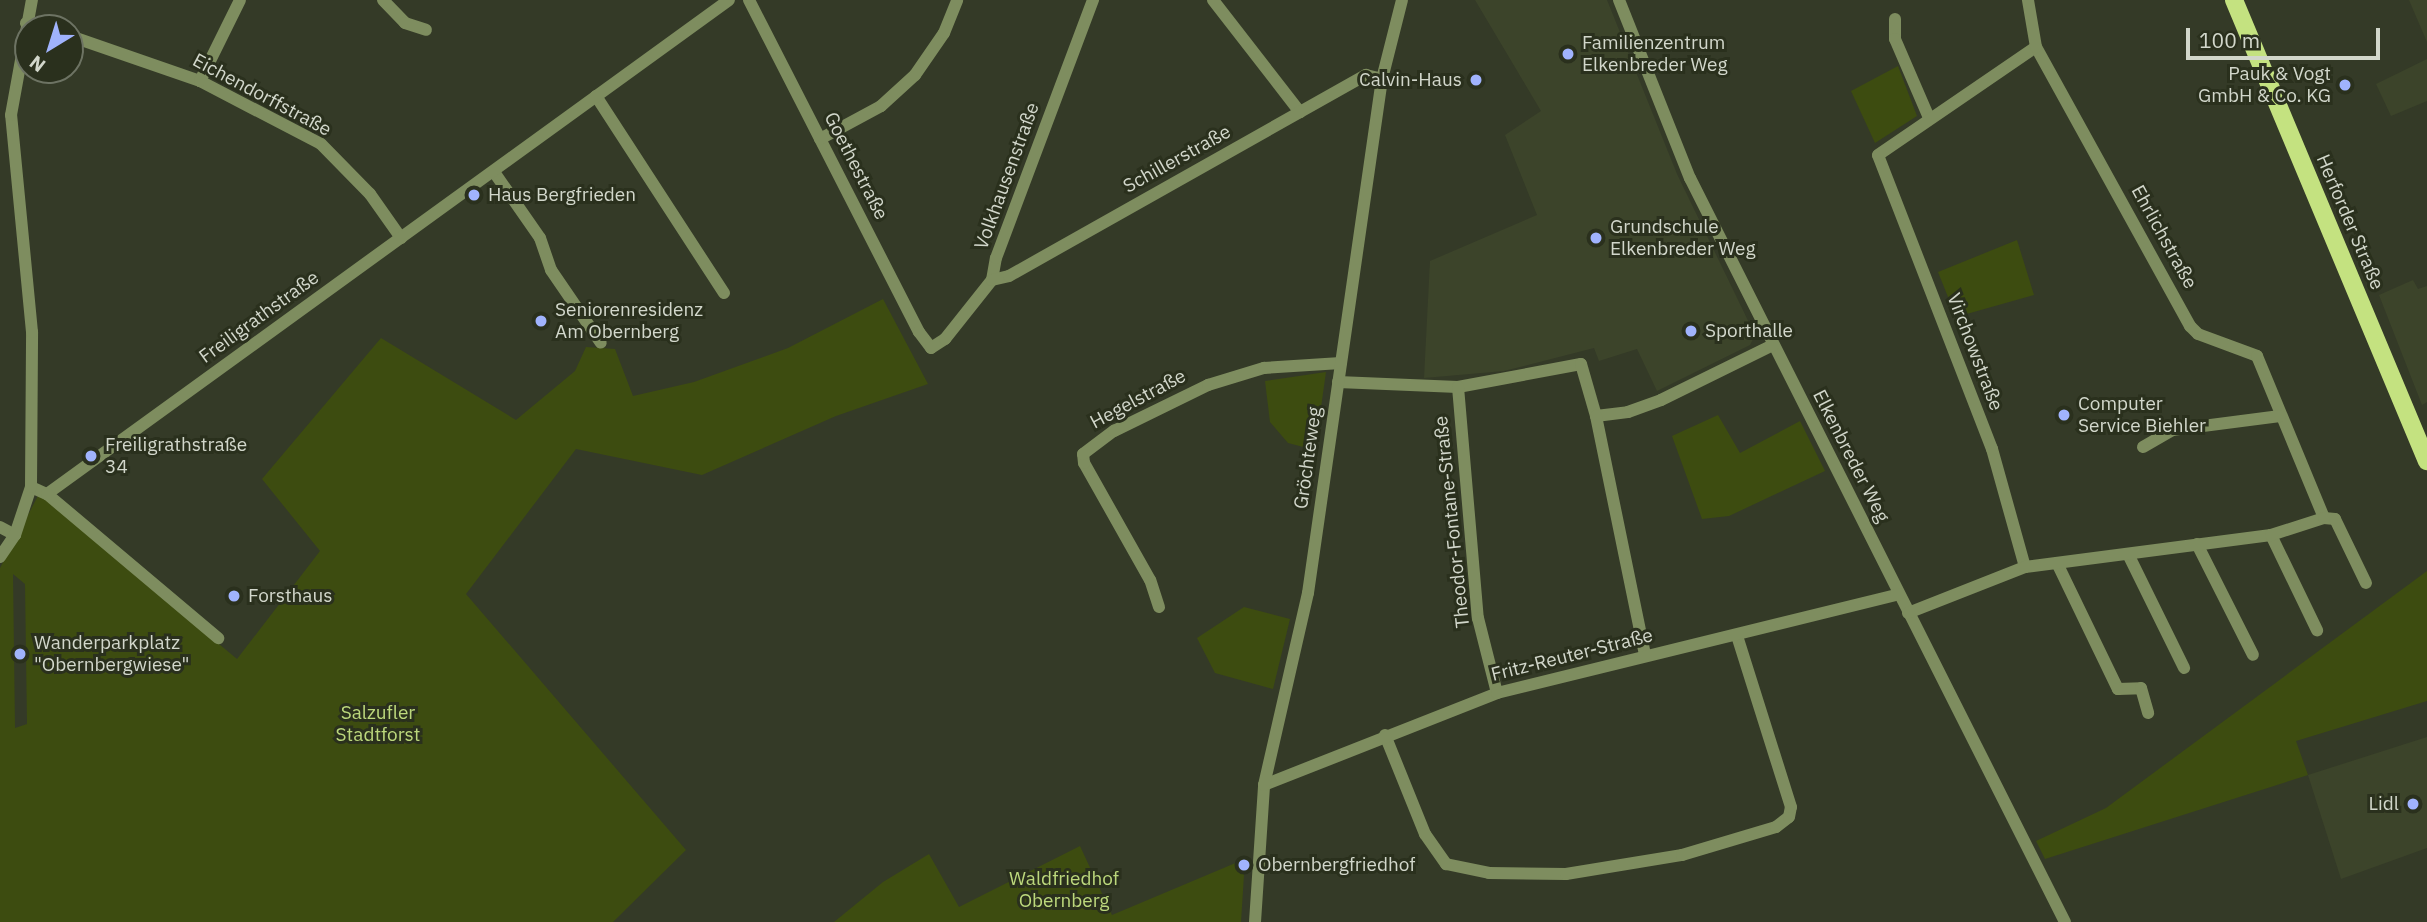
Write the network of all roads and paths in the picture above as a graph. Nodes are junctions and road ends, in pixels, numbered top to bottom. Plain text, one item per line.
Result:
1 (240, 0) edge
2 (383, 0) edge
3 (729, 0) edge
4 (749, 0) edge
5 (957, 0) edge
6 (1093, 0) edge
7 (1213, 0) edge
8 (1402, 0) edge
9 (1619, 0) edge
10 (2028, 0) edge
11 (2234, 0) edge
12 (1895, 19) dead end
13 (426, 30) dead end
14 (84, 41) edge
15 (2036, 47) junction
16 (1382, 79) junction
17 (200, 81) junction
18 (16, 84) edge
19 (596, 96) junction
20 (1300, 112) junction
21 (1929, 118) junction
22 (820, 139) junction
23 (494, 172) junction
24 (401, 238) junction
25 (992, 280) junction
26 (724, 293) dead end
27 (601, 343) dead end
28 (1773, 345) junction
29 (931, 348) joint
30 (1341, 363) junction
31 (1338, 382) junction
32 (1458, 387) junction
33 (1596, 416) junction
34 (2280, 416) junction
35 (2143, 447) dead end
36 (2427, 461) edge
37 (31, 487) junction
38 (47, 494) junction
39 (2324, 518) junction
40 (0, 527) edge
41 (15, 535) junction
42 (2271, 535) junction
43 (2197, 544) junction
44 (2128, 554) junction
45 (0, 558) edge
46 (2057, 563) junction
47 (2025, 567) junction
48 (2366, 583) dead end
49 (1899, 594) junction
50 (1159, 607) dead end
51 (1909, 613) junction
52 (2317, 630) dead end
53 (1737, 636) junction
54 (218, 638) dead end
55 (1645, 655) junction
56 (2253, 655) dead end
57 (2184, 668) dead end
58 (1497, 693) junction
59 (2148, 713) dead end
60 (1385, 735) junction
61 (1265, 785) junction
62 (1255, 922) edge
63 (2065, 922) edge

1 - 17 street
2 - 13 street
3 - 19 street, Freiligrathstraße
4 - 22 street, Goethestraße
5 - 22 street
6 - 25 street, Volkhausenstraße
7 - 20 street
8 - 16 street, Gröchteweg
9 - 28 street, Elkenbreder Weg
10 - 15 street, Ehrlichstraße
11 - 36 main road, Herforder Straße
12 - 21 street
14 - 17 street, Eichendorffstraße
15 - 21 street
15 - 34 street, Ehrlichstraße
16 - 20 street, Schillerstraße
16 - 30 street, Gröchteweg
17 - 24 street, Eichendorffstraße
18 - 37 street
19 - 23 street, Freiligrathstraße
19 - 26 street
20 - 25 street, Schillerstraße
21 - 47 street, Virchowstraße
22 - 29 street, Goethestraße
23 - 24 street, Freiligrathstraße
23 - 27 street
24 - 38 street, Freiligrathstraße
25 - 29 street, Volkhausenstraße
28 - 33 street
28 - 49 street, Elkenbreder Weg
30 - 31 street, Gröchteweg
30 - 50 street, Hegelstraße
31 - 32 street
31 - 61 street, Gröchteweg
32 - 33 street
32 - 58 street, Theodor-Fontane-Straße
33 - 55 street
34 - 35 street
34 - 39 street, Ehrlichstraße
37 - 38 street
37 - 41 street
38 - 54 street
39 - 42 street
39 - 48 street
40 - 41 street
41 - 45 street
42 - 43 street
42 - 52 street
43 - 44 street
43 - 56 street
44 - 46 street
44 - 57 street
46 - 47 street
46 - 59 street
47 - 51 street
49 - 51 street, Elkenbreder Weg
49 - 53 street, Fritz-Reuter-Straße
51 - 63 street, Elkenbreder Weg
53 - 55 street, Fritz-Reuter-Straße
53 - 60 street
55 - 58 street, Fritz-Reuter-Straße
58 - 60 street, Fritz-Reuter-Straße
60 - 61 street, Fritz-Reuter-Straße
61 - 62 street, Gröchteweg

